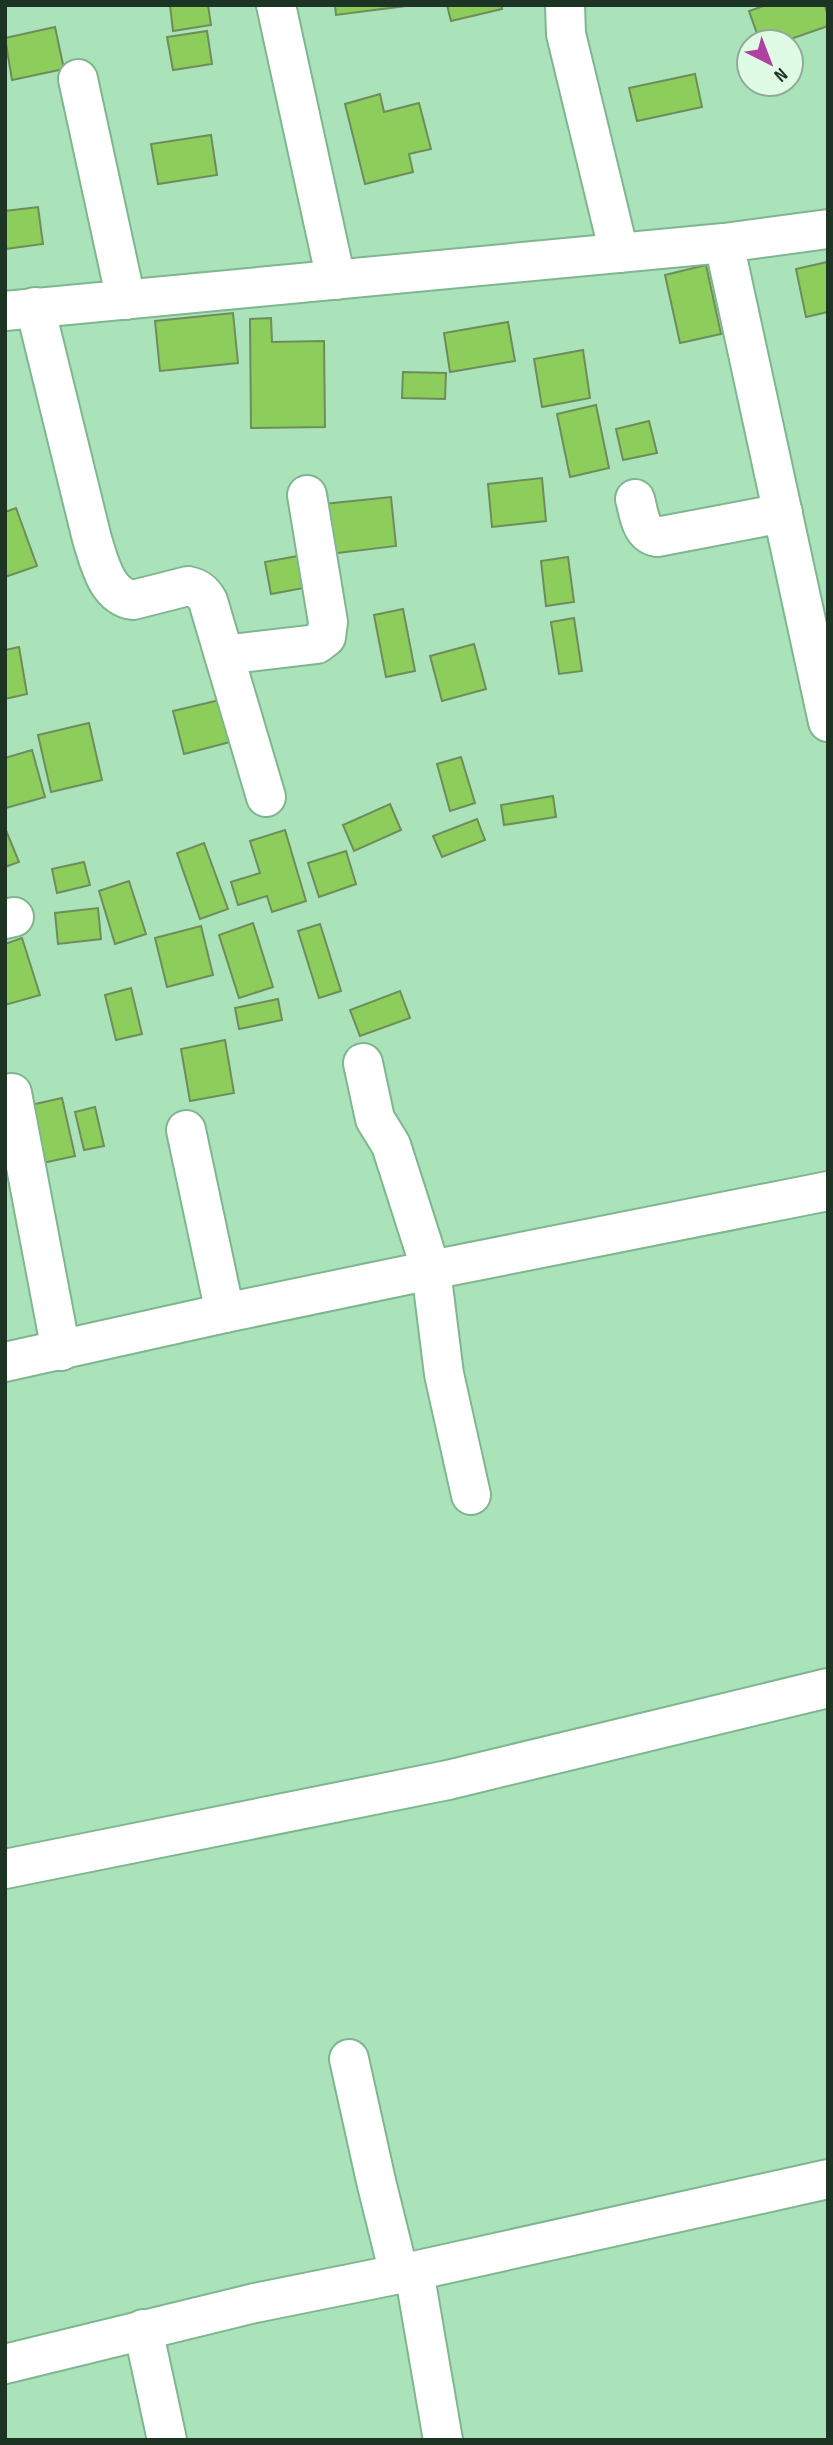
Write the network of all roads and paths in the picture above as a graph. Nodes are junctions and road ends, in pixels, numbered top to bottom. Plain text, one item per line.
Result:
1 (275, 5) edge
2 (565, 5) edge
3 (78, 79) dead end
4 (828, 229) edge
5 (724, 243) junction
6 (620, 253) junction
7 (336, 280) junction
8 (125, 300) junction
9 (20, 309) edge
10 (307, 495) dead end
11 (635, 499) dead end
12 (783, 513) junction
13 (224, 655) junction
14 (828, 722) edge
15 (266, 797) dead end
16 (363, 1063) dead end
17 (12, 1093) dead end
18 (186, 1130) dead end
19 (828, 1191) edge
20 (431, 1270) junction
21 (225, 1313) junction
22 (61, 1351) junction
23 (5, 1362) edge
24 (471, 1495) dead end
25 (828, 1688) edge
26 (5, 1870) edge
27 (349, 2059) dead end
28 (828, 2179) edge
29 (407, 2272) junction
30 (143, 2329) junction
31 (5, 2364) edge
32 (167, 2440) edge
33 (443, 2440) edge

1 - 7 street
2 - 6 street
3 - 8 street
4 - 5 street
5 - 6 street
5 - 12 street
6 - 7 street
7 - 8 street
8 - 9 street
9 - 13 street
10 - 13 street
11 - 12 street
12 - 14 street
13 - 15 street
16 - 20 street
17 - 22 street
18 - 21 street
19 - 20 street
20 - 21 street
20 - 24 street
21 - 22 street
22 - 23 street
25 - 26 street
27 - 29 street
28 - 29 street
29 - 30 street
29 - 33 street
30 - 31 street
30 - 32 street

